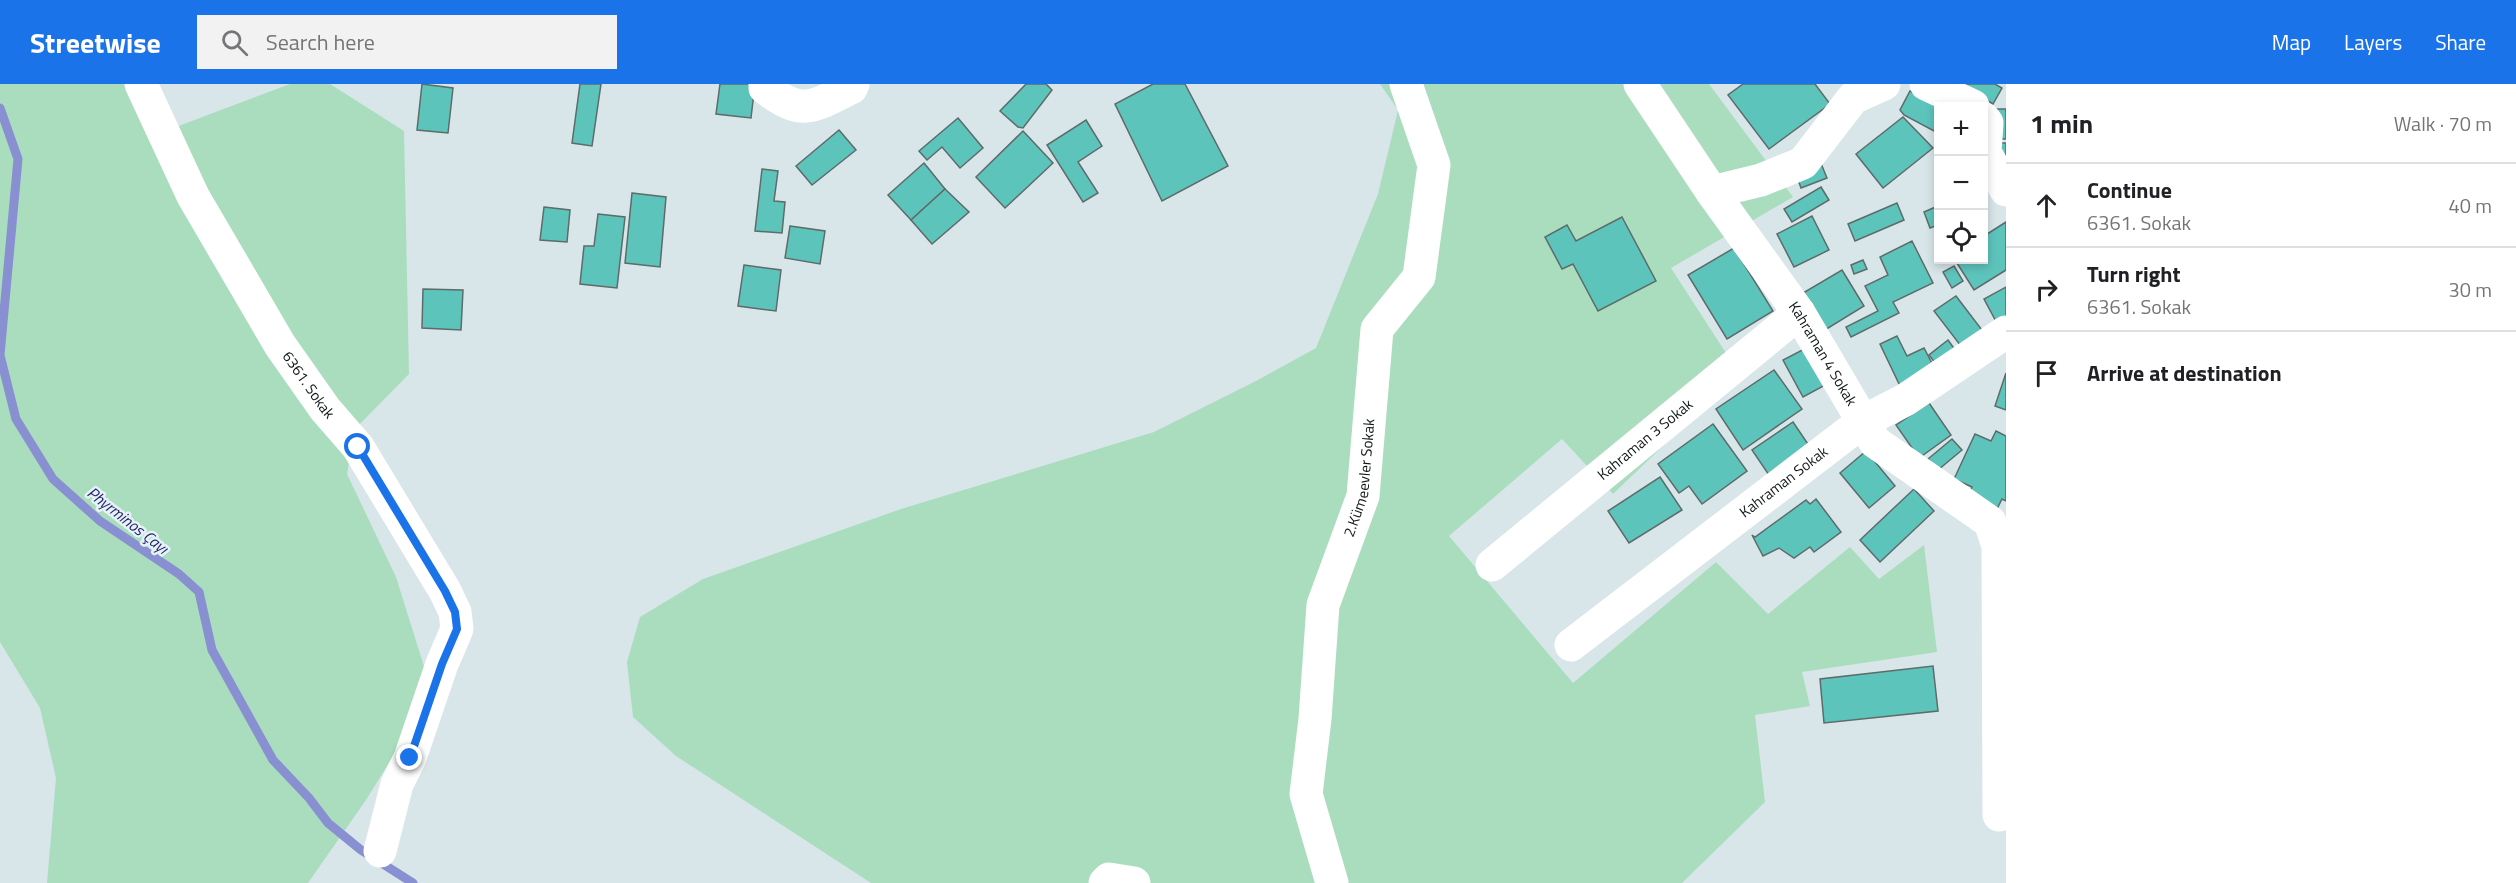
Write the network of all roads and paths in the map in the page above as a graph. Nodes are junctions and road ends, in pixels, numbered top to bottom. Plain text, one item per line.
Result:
1 (141, 84) edge
2 (765, 84) edge
3 (853, 84) edge
4 (1407, 84) edge
5 (1640, 84) edge
6 (1884, 84) edge
7 (1926, 84) edge
8 (1964, 102) edge
9 (1987, 156) edge
10 (2006, 190) edge
11 (1712, 192) junction
12 (1799, 313) junction
13 (2006, 332) edge
14 (1862, 422) junction
15 (1492, 565) dead end
16 (2002, 596) edge
17 (1571, 645) dead end
18 (1999, 815) dead end
19 (380, 851) dead end
20 (1105, 883) edge
21 (1134, 883) edge
22 (1332, 883) edge

1 - 19 street, 6361. Sokak
2 - 3 street
4 - 22 street, 2.Kümeevler Sokak
5 - 11 street, Kahraman 4 Sokak
6 - 11 street
7 - 8 street
9 - 10 street
11 - 12 street, Kahraman 4 Sokak
12 - 14 street, Kahraman 4 Sokak
12 - 15 street, Kahraman 3 Sokak
13 - 14 street, Kahraman Sokak
14 - 16 street, Kahraman 4 Sokak
14 - 17 street, Kahraman Sokak
16 - 18 street, Kahraman 4 Sokak
20 - 21 street

